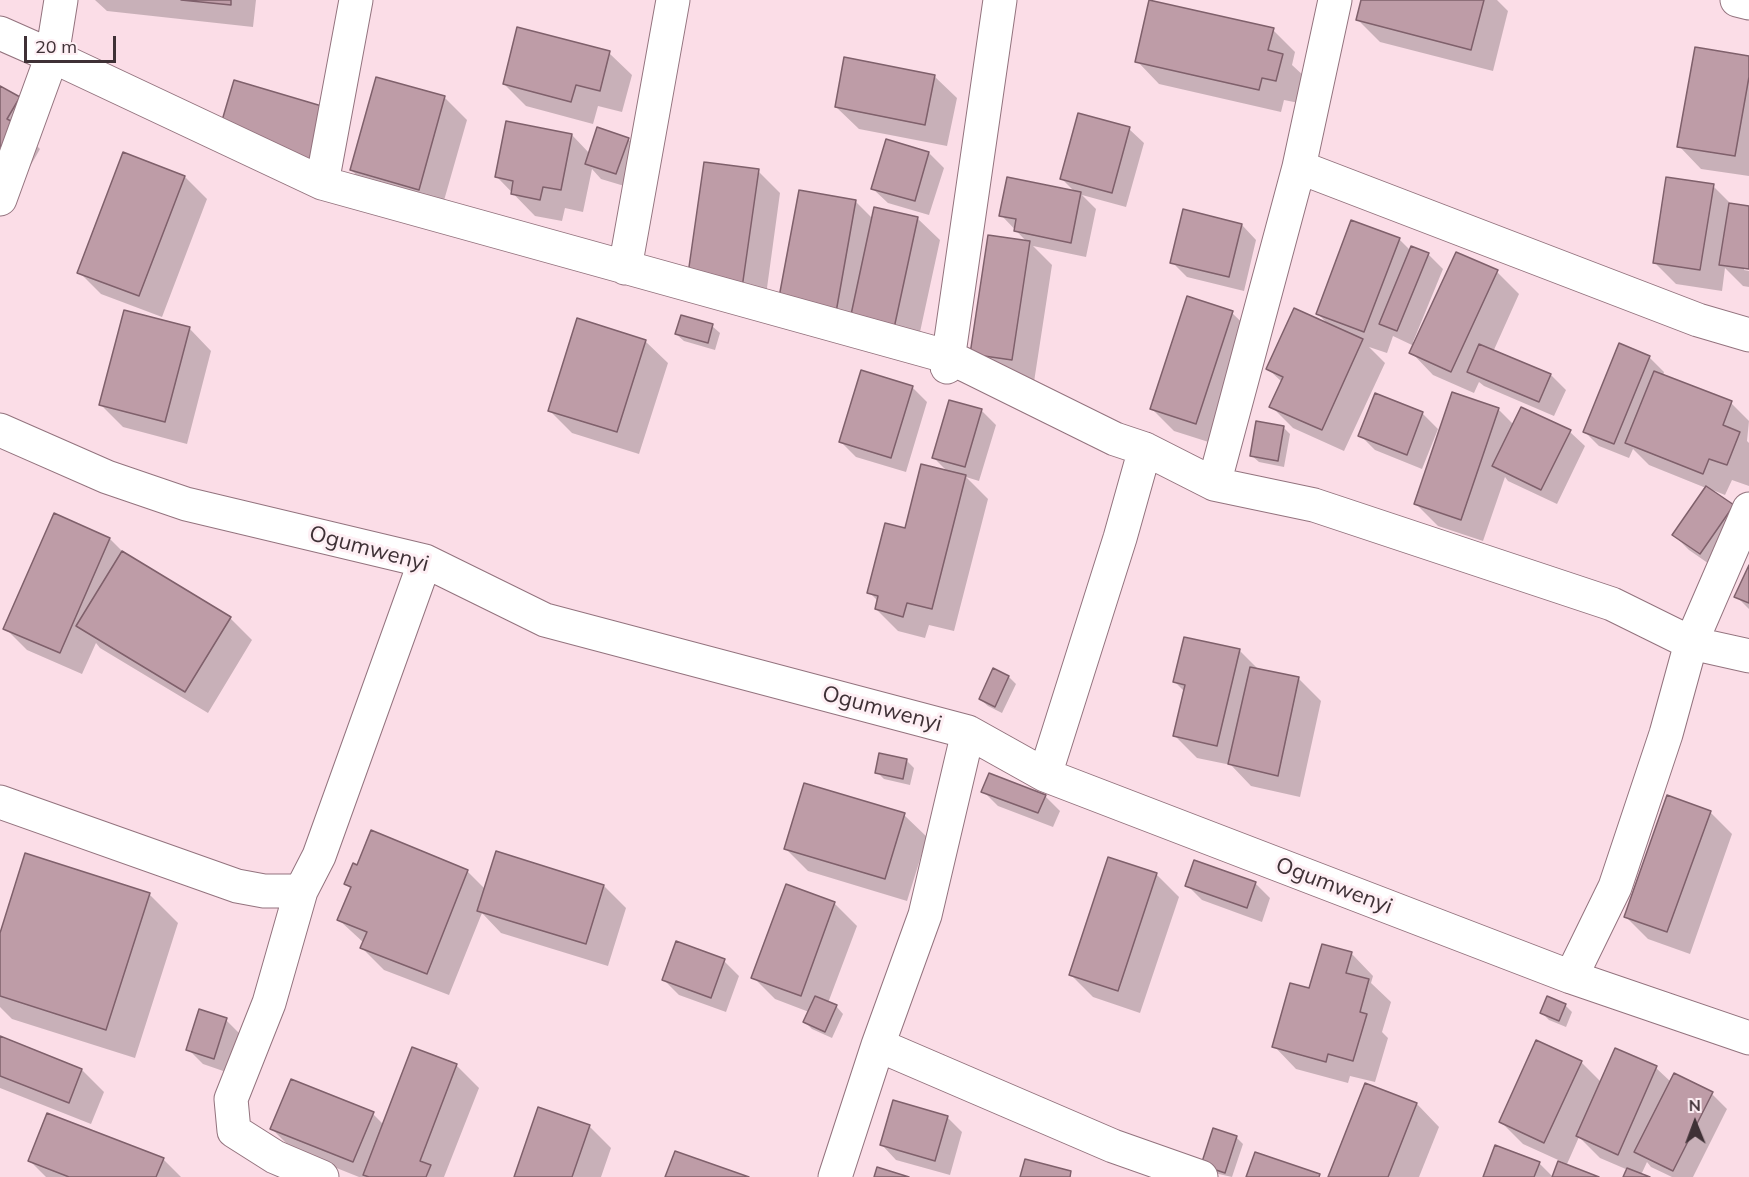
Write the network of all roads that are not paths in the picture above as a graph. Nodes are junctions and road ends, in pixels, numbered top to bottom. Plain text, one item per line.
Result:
1 (61, 0) edge
2 (356, 0) edge
3 (673, 0) edge
4 (1000, 0) edge
5 (1335, 0) edge
6 (1737, 0) edge
7 (1749, 3) edge
8 (0, 33) edge
9 (52, 56) junction
10 (1299, 167) junction
11 (322, 183) junction
12 (0, 199) edge
13 (625, 268) junction
14 (1749, 335) edge
15 (949, 357) junction
16 (0, 430) edge
17 (1145, 449) junction
18 (1214, 484) junction
19 (1749, 509) edge
20 (425, 561) junction
21 (1691, 643) junction
22 (1749, 656) edge
23 (968, 732) junction
24 (1045, 775) junction
25 (0, 802) edge
26 (301, 891) junction
27 (1571, 977) junction
28 (1749, 1038) edge
29 (878, 1045) junction
30 (322, 1177) edge
31 (835, 1177) edge
32 (1201, 1177) edge

1 - 9 street
2 - 11 street
3 - 13 street
4 - 15 street
5 - 10 street
6 - 7 street
8 - 9 street
9 - 11 street
9 - 12 street
10 - 14 street
10 - 18 street
11 - 13 street
13 - 15 street
15 - 17 street
16 - 20 street, Ogumwenyi
17 - 18 street
17 - 24 street
18 - 21 street
19 - 21 street
20 - 23 street, Ogumwenyi
20 - 26 street
21 - 22 street
21 - 27 street
23 - 24 street, Ogumwenyi
23 - 29 street
24 - 27 street, Ogumwenyi
25 - 26 street
26 - 30 street
27 - 28 street, Ogumwenyi
29 - 31 street
29 - 32 street

